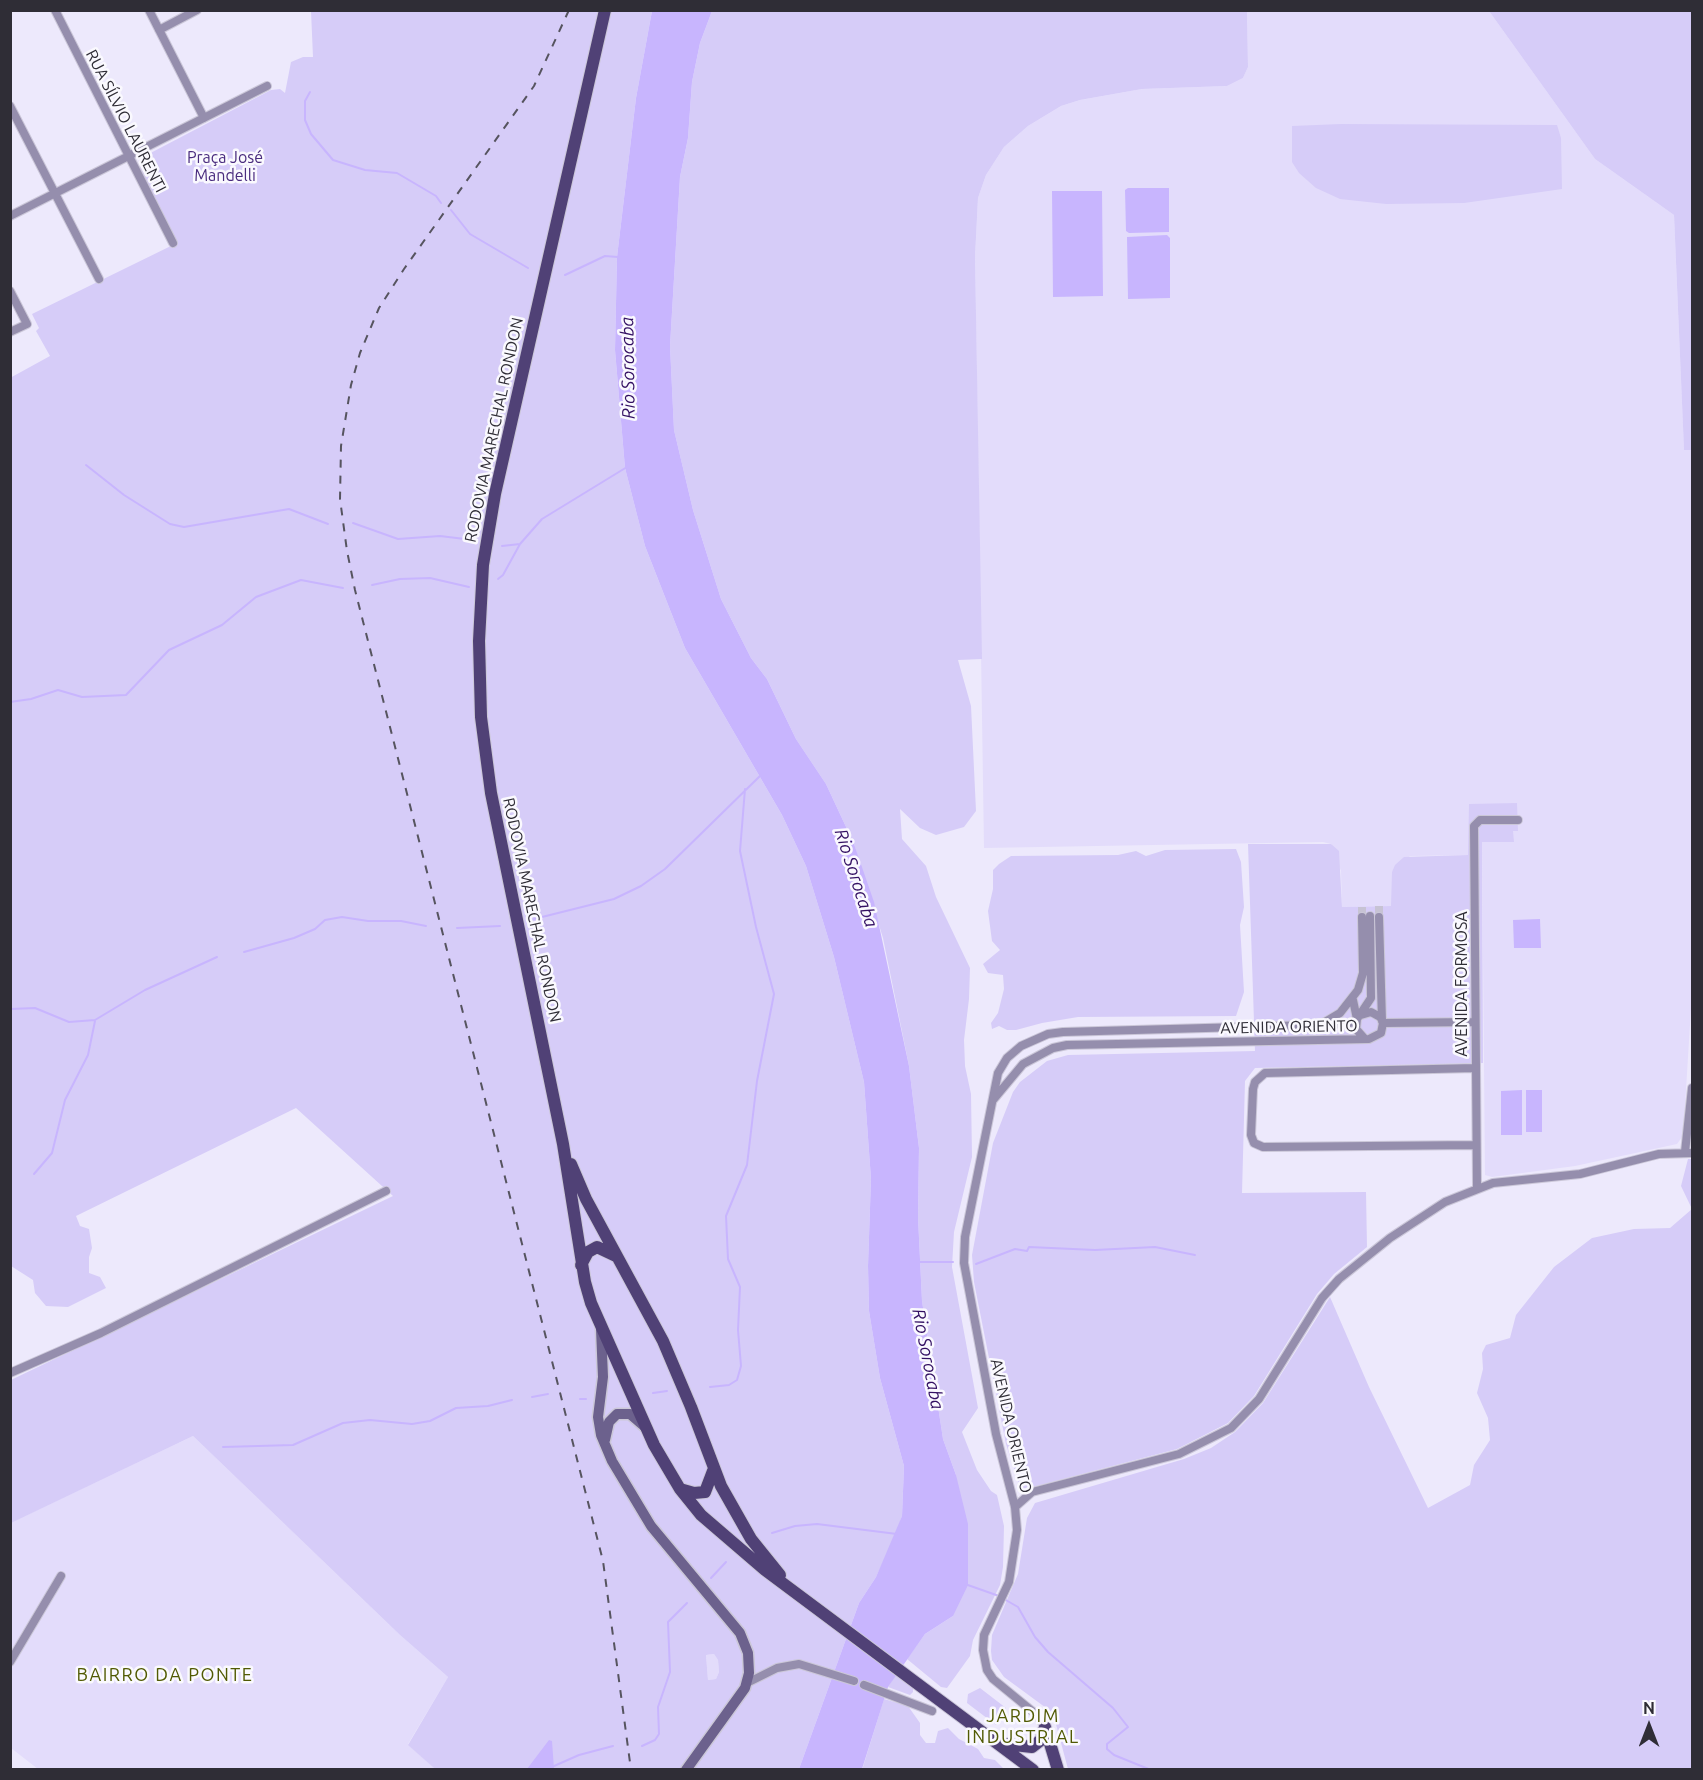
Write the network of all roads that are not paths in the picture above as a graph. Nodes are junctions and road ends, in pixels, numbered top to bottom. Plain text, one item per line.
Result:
1 (55, 10) edge
2 (149, 10) edge
3 (197, 10) edge
4 (605, 10) edge
5 (159, 30) junction
6 (267, 86) dead end
7 (10, 106) edge
8 (204, 118) junction
9 (129, 156) junction
10 (55, 193) junction
11 (10, 216) edge
12 (172, 243) dead end
13 (99, 279) dead end
14 (10, 291) edge
15 (10, 332) edge
16 (1518, 820) dead end
17 (1379, 917) tunnel mouth
18 (1362, 981) junction
19 (1371, 998) junction
20 (1353, 1000) junction
21 (1359, 1017) junction
22 (1382, 1022) junction
23 (1475, 1022) junction
24 (1317, 1026) junction
25 (1366, 1039) junction
26 (1475, 1068) junction
27 (1692, 1088) edge
28 (992, 1101) junction
29 (563, 1143) junction
30 (1476, 1145) junction
31 (1689, 1152) edge
32 (1477, 1187) junction
33 (386, 1191) dead end
34 (618, 1258) junction
35 (581, 1265) junction
36 (601, 1326) junction
37 (10, 1373) edge
38 (645, 1427) junction
39 (605, 1446) junction
40 (713, 1470) junction
41 (680, 1489) junction
42 (1015, 1508) junction
43 (61, 1576) dead end
44 (794, 1589) junction
45 (11, 1659) edge
46 (854, 1681) dead end
47 (747, 1683) junction
48 (864, 1685) dead end
49 (932, 1711) dead end
50 (1045, 1727) junction
51 (998, 1742) junction
52 (686, 1770) edge
53 (1033, 1770) edge
54 (1058, 1770) edge

1 - 9 street, RUA SÍLVIO LAURENTI
2 - 5 street
3 - 5 street
4 - 29 main road, RODOVIA MARECHAL RONDON
5 - 8 street
6 - 8 street
7 - 10 street
8 - 9 street
9 - 10 street
9 - 12 street, RUA SÍLVIO LAURENTI
10 - 11 street
10 - 13 street
14 - 15 street
16 - 23 street, AVENIDA FORMOSA
17 - 22 street, AVENIDA ORIENTO
18 - 19 street
18 - 19 street, AVENIDA ORIENTO
18 - 20 street, AVENIDA ORIENTO
19 - 21 street, AVENIDA ORIENTO
20 - 21 street
20 - 24 street, AVENIDA ORIENTO
21 - 22 street
21 - 24 street, AVENIDA ORIENTO
21 - 25 street
22 - 23 street
22 - 25 street, AVENIDA ORIENTO
23 - 26 street, AVENIDA FORMOSA
24 - 28 street, AVENIDA ORIENTO
25 - 28 street, AVENIDA ORIENTO
26 - 30 street, AVENIDA FORMOSA
26 - 30 street
27 - 31 street
28 - 42 street, AVENIDA ORIENTO
29 - 34 main road, RODOVIA MARECHAL RONDON
29 - 35 main road, RODOVIA MARECHAL RONDON
30 - 32 street, AVENIDA FORMOSA
31 - 32 street
32 - 42 street
33 - 37 street
34 - 35 main road
34 - 40 main road, RODOVIA MARECHAL RONDON
35 - 36 main road, RODOVIA MARECHAL RONDON
36 - 38 main road, RODOVIA MARECHAL RONDON
36 - 39 main road
38 - 39 main road
38 - 41 main road, RODOVIA MARECHAL RONDON
39 - 47 main road
40 - 41 main road
40 - 44 main road, RODOVIA MARECHAL RONDON
41 - 44 main road, RODOVIA MARECHAL RONDON
42 - 50 street, AVENIDA ORIENTO
43 - 45 street
44 - 51 main road, RODOVIA MARECHAL RONDON
46 - 47 street
47 - 52 main road
48 - 49 street
50 - 51 main road
50 - 54 main road
51 - 53 main road, RODOVIA MARECHAL RONDON

